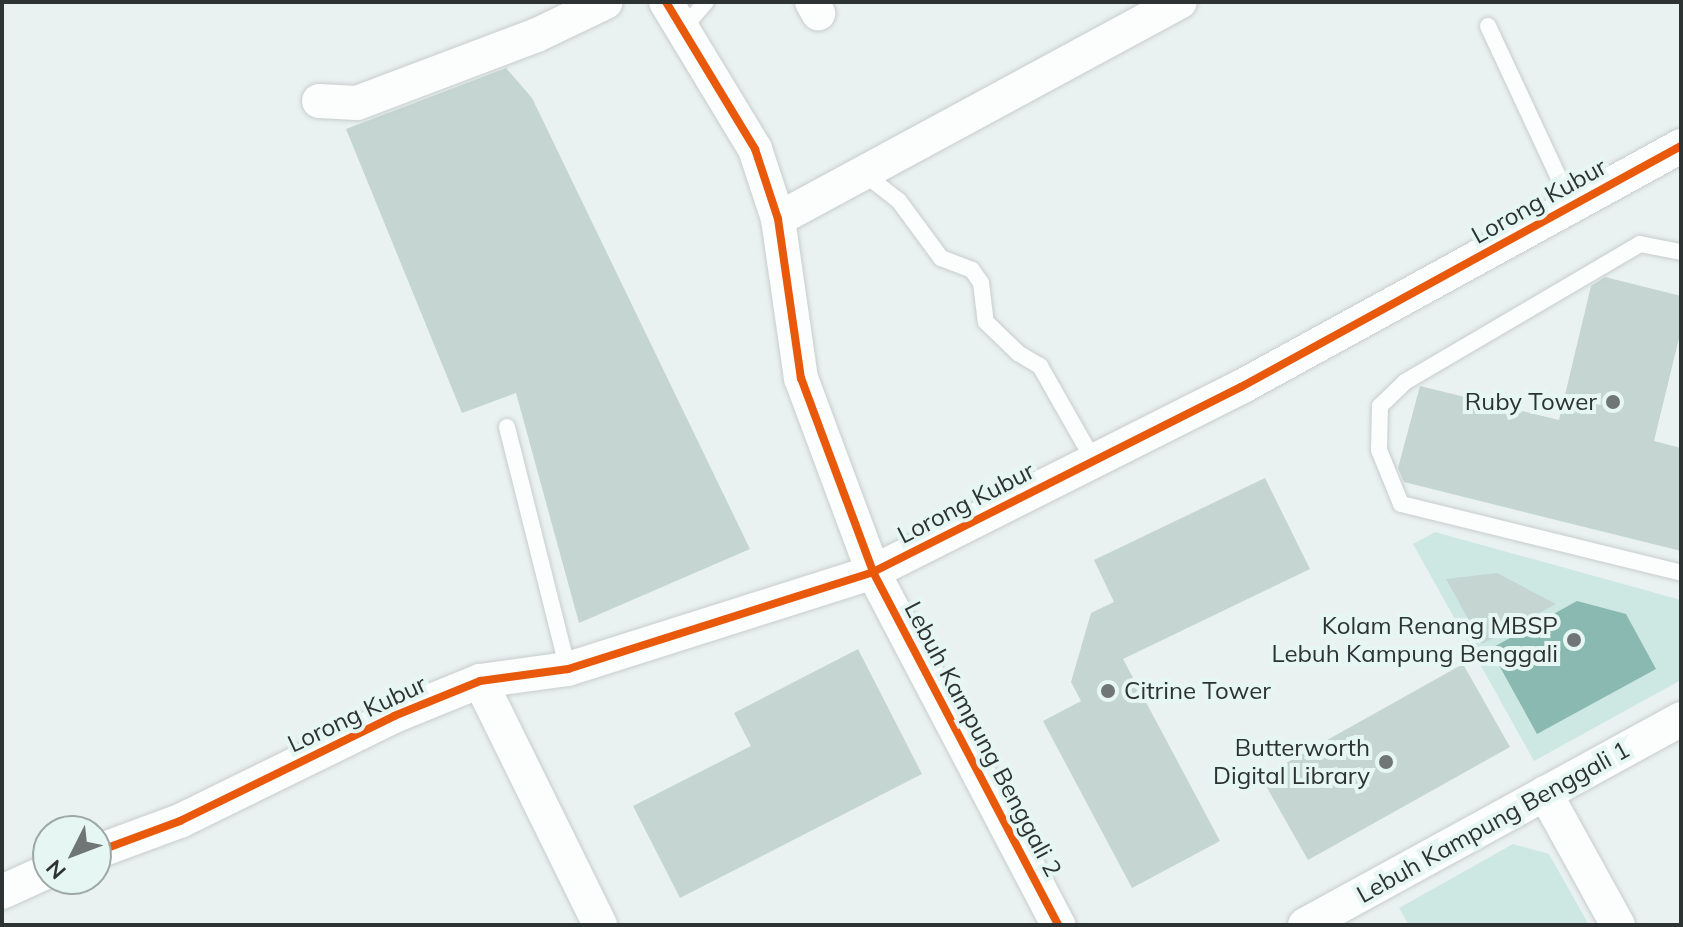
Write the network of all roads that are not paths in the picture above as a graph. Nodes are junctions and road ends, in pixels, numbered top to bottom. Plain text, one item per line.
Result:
1 (606, 2) edge
2 (1180, 2) edge
3 (686, 10) edge
4 (1488, 26) dead end
5 (319, 101) dead end
6 (1681, 146) edge
7 (861, 171) junction
8 (1572, 206) junction
9 (778, 219) junction
10 (1681, 252) edge
11 (507, 427) dead end
12 (1094, 461) junction
13 (873, 572) junction
14 (1681, 573) edge
15 (568, 669) junction
16 (480, 681) junction
17 (1681, 719) edge
18 (1545, 793) junction
19 (112, 846) edge
20 (32, 878) edge
21 (2, 892) edge
22 (600, 925) edge
23 (1058, 925) edge
24 (1305, 925) edge
25 (1618, 925) edge

1 - 5 street
2 - 7 street
3 - 9 street, Lebuh Kampung Benggali 2
4 - 8 lane
6 - 8 street, Lorong Kubur
7 - 9 street
7 - 12 lane
8 - 12 street, Lorong Kubur
9 - 13 street, Lebuh Kampung Benggali 2
10 - 14 lane
11 - 15 lane
12 - 13 street, Lorong Kubur
13 - 15 street, Lorong Kubur
13 - 23 street, Lebuh Kampung Benggali 2
15 - 16 street, Lorong Kubur
16 - 19 street, Lorong Kubur
16 - 22 street
17 - 18 street, Lebuh Kampung Benggali 1
18 - 24 street, Lebuh Kampung Benggali 1
18 - 25 street
20 - 21 street

